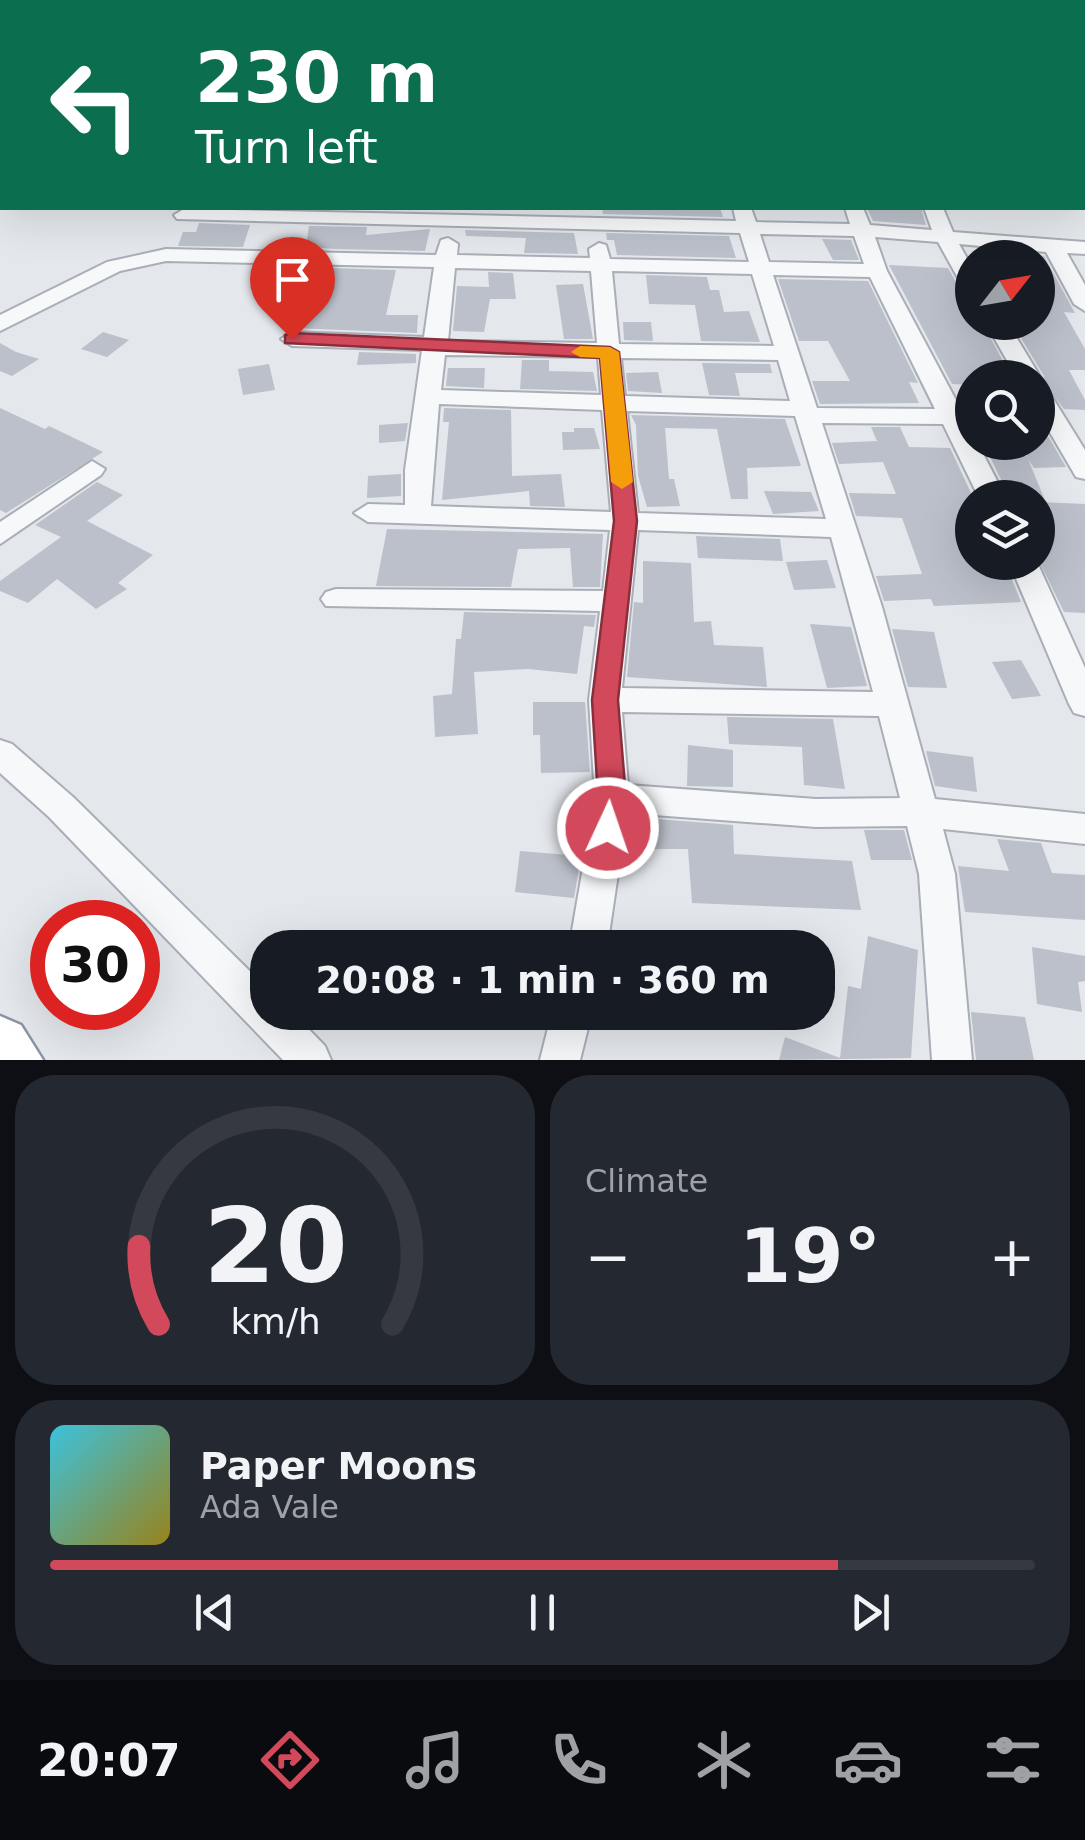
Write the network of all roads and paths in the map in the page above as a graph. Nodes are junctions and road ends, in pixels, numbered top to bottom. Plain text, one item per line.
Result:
1 (935, 210) edge
2 (185, 211) edge
3 (267, 212) edge
4 (449, 214) edge
5 (594, 216) edge
6 (746, 218) edge
7 (858, 219) edge
8 (944, 236) junction
9 (965, 240) edge
10 (1055, 246) edge
11 (1085, 248) edge
12 (1055, 250) edge
13 (166, 255) junction
14 (252, 255) junction
15 (955, 255) edge
16 (448, 262) junction
17 (602, 266) junction
18 (761, 270) junction
19 (877, 272) junction
20 (1085, 304) edge
21 (0, 324) edge
22 (292, 339) dead end
23 (438, 346) junction
24 (610, 352) junction
25 (788, 353) junction
26 (431, 397) junction
27 (615, 405) junction
28 (806, 412) junction
29 (954, 417) junction
30 (1055, 421) edge
31 (92, 470) dead end
32 (1085, 471) edge
33 (984, 480) edge
34 (418, 512) junction
35 (368, 513) dead end
36 (626, 521) junction
37 (842, 528) junction
38 (0, 535) edge
39 (1030, 580) edge
40 (336, 599) dead end
41 (616, 601) junction
42 (605, 700) junction
43 (892, 704) junction
44 (1085, 704) edge
45 (0, 753) edge
46 (612, 798) junction
47 (921, 812) junction
48 (1085, 828) edge
49 (591, 930) edge
50 (568, 1030) edge
51 (0, 1045) edge
52 (13, 1060) edge
53 (311, 1060) edge
54 (560, 1060) edge
55 (952, 1060) edge

1 - 8 street
2 - 3 street
2 - 13 street
3 - 4 street
3 - 14 street
4 - 5 street
4 - 16 street
5 - 6 street
5 - 17 street
6 - 7 street
6 - 18 street
7 - 8 street
7 - 19 street
8 - 9 street
8 - 15 street
10 - 11 street
12 - 20 street
13 - 14 street
13 - 21 street
14 - 16 street
16 - 17 street
16 - 23 street
17 - 18 street
17 - 24 street
18 - 19 street
18 - 25 street
19 - 29 street
22 - 23 street
23 - 24 street
23 - 26 street
24 - 25 street
24 - 27 street
25 - 28 street
26 - 27 street
26 - 34 street
27 - 28 street
27 - 36 street
28 - 29 street
28 - 37 street
29 - 33 street
30 - 32 street
31 - 38 street
34 - 35 street
34 - 36 street
36 - 37 street
36 - 41 street
37 - 43 street
39 - 44 street
40 - 41 street
41 - 42 street
42 - 43 street
42 - 46 street
43 - 47 street
45 - 53 street
46 - 47 street
46 - 49 street
47 - 48 street
47 - 55 street
50 - 54 street
51 - 52 highway

